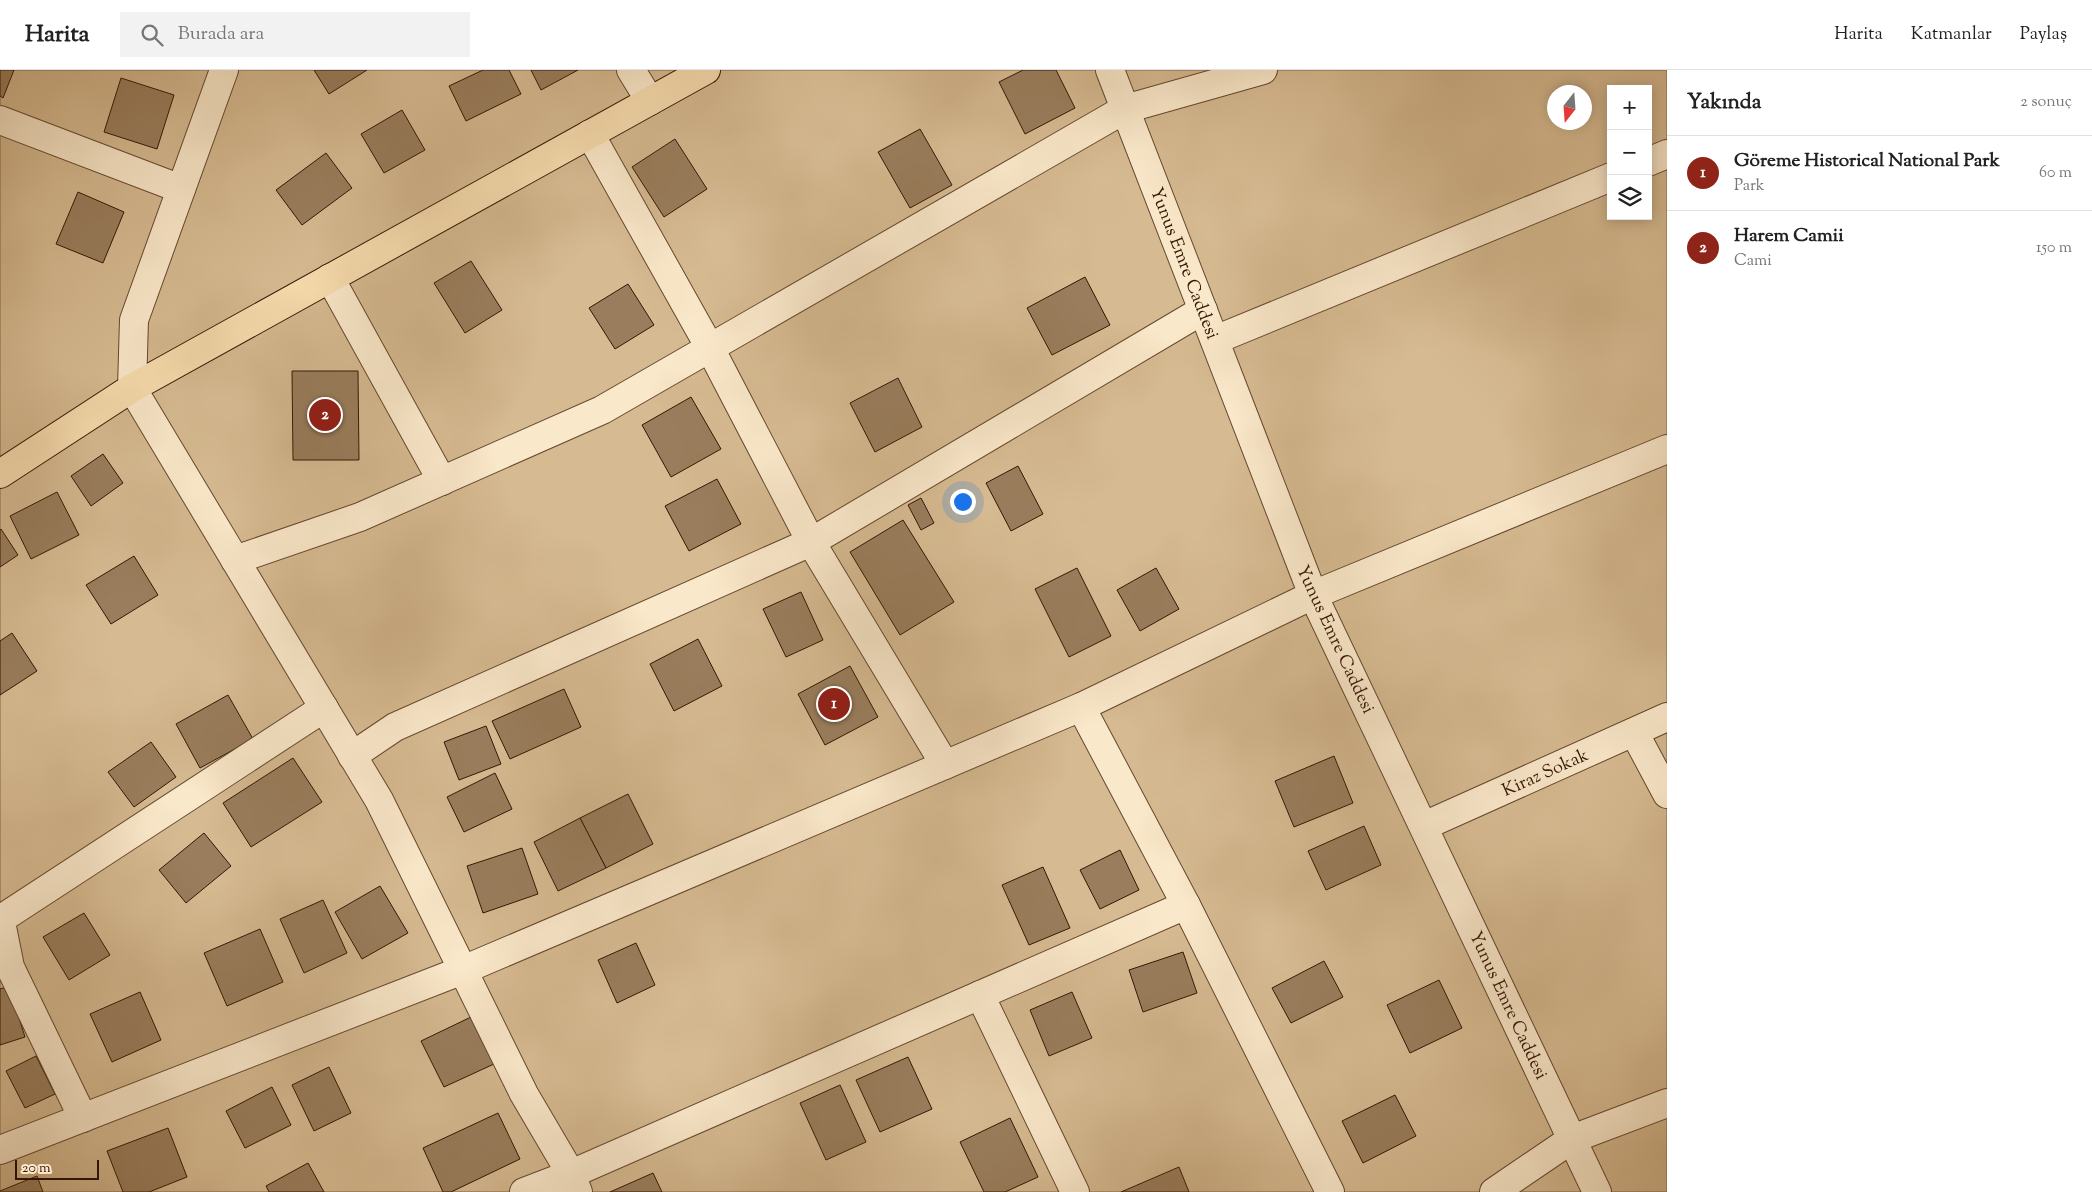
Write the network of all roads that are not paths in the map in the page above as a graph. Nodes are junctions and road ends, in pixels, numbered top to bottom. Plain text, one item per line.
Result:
1 (224, 70) edge
2 (631, 70) edge
3 (706, 70) edge
4 (1110, 70) edge
5 (1263, 70) edge
6 (650, 101) junction
7 (1125, 109) junction
8 (0, 120) edge
9 (590, 134) junction
10 (1667, 154) edge
11 (1652, 160) edge
12 (1607, 179) edge
13 (181, 189) junction
14 (330, 278) junction
15 (1203, 310) junction
16 (1215, 340) junction
17 (710, 348) junction
18 (132, 388) junction
19 (1667, 449) edge
20 (0, 474) edge
21 (442, 481) junction
22 (811, 542) junction
23 (235, 560) junction
24 (1314, 595) junction
25 (1081, 707) junction
26 (324, 708) junction
27 (1667, 717) edge
28 (1634, 732) junction
29 (352, 756) junction
30 (945, 765) junction
31 (1667, 794) edge
32 (1424, 826) junction
33 (1186, 905) junction
34 (0, 918) edge
35 (463, 970) junction
36 (980, 994) junction
37 (1667, 1103) edge
38 (83, 1118) junction
39 (1572, 1139) junction
40 (0, 1150) edge
41 (574, 1183) edge
42 (524, 1192) edge
43 (1075, 1192) edge
44 (1330, 1192) edge
45 (1494, 1192) edge
46 (1597, 1192) edge

1 - 13 street
2 - 6 street
3 - 6 main road
4 - 7 street, Yunus Emre Caddesi
5 - 7 street
6 - 9 main road
7 - 15 street, Yunus Emre Caddesi
7 - 17 street
8 - 13 street
9 - 14 main road
9 - 17 street
10 - 11 street
12 - 16 street
13 - 18 street
14 - 18 main road
14 - 21 street
15 - 16 street, Yunus Emre Caddesi
15 - 22 street
16 - 24 street, Yunus Emre Caddesi
17 - 21 street
17 - 22 street
18 - 20 main road
18 - 23 street
19 - 24 street
21 - 23 street
22 - 29 street
22 - 30 street
23 - 26 street
24 - 25 street
24 - 32 street, Yunus Emre Caddesi
25 - 30 street
25 - 33 street
26 - 29 street
26 - 34 street
27 - 28 street, Kiraz Sokak
28 - 31 street
28 - 32 street, Kiraz Sokak
29 - 35 street
30 - 35 street
32 - 39 street, Yunus Emre Caddesi
33 - 36 street
33 - 44 street
34 - 38 street
35 - 38 street
35 - 41 street
36 - 41 street
36 - 43 street
37 - 39 street
38 - 40 street
39 - 45 street
39 - 46 street, Yunus Emre Caddesi
41 - 42 street

